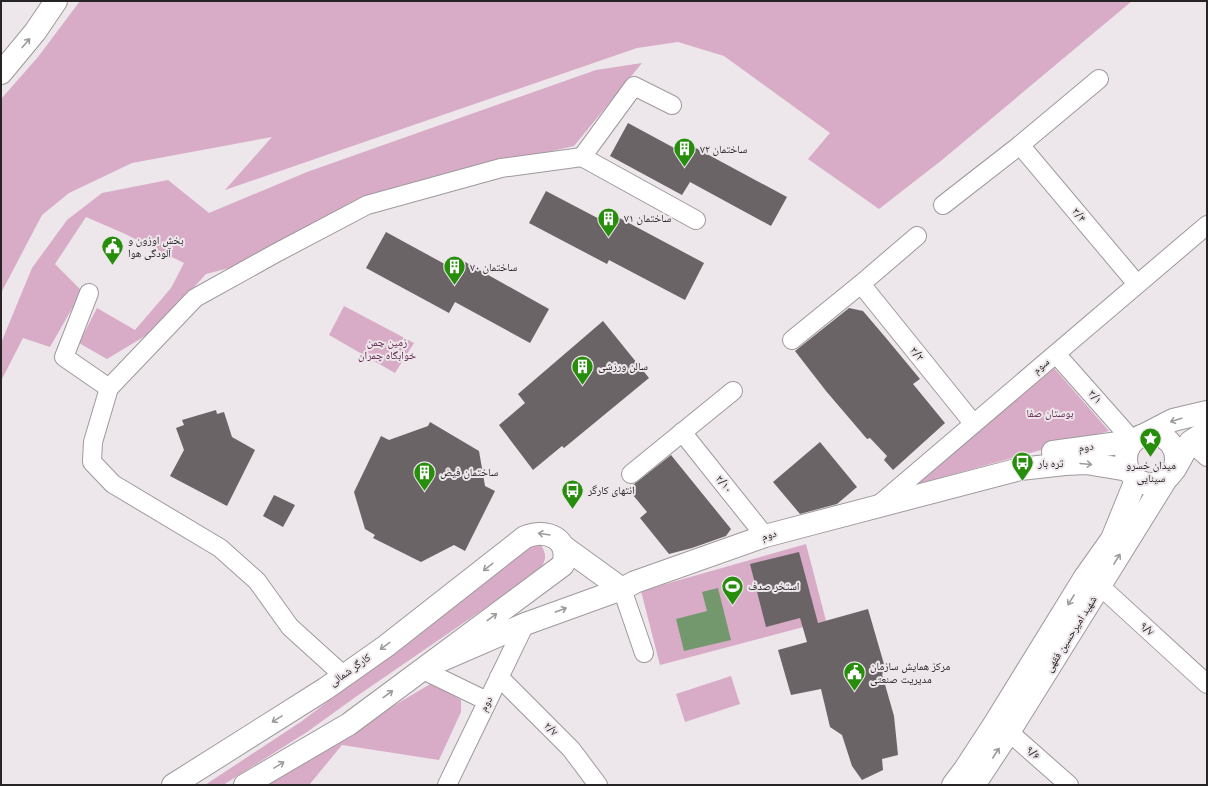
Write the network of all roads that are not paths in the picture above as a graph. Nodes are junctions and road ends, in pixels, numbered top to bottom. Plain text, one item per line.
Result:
1 (56, 1) edge
2 (1, 74) edge
3 (1099, 79) dead end
4 (672, 105) dead end
5 (1020, 145) junction
6 (582, 158) junction
7 (943, 205) dead end
8 (696, 220) dead end
9 (1207, 225) edge
10 (917, 236) dead end
11 (861, 284) junction
12 (1137, 284) junction
13 (89, 293) dead end
14 (792, 340) dead end
15 (1056, 354) junction
16 (109, 388) junction
17 (733, 391) dead end
18 (1207, 412) edge
19 (974, 424) junction
20 (682, 432) junction
21 (1199, 437) edge
22 (1140, 438) junction
23 (1207, 457) edge
24 (1020, 470) junction
25 (631, 474) dead end
26 (1132, 475) junction
27 (1170, 475) junction
28 (874, 508) junction
29 (765, 536) junction
30 (564, 547) junction
31 (1092, 582) junction
32 (622, 588) junction
33 (525, 624) junction
34 (644, 653) dead end
35 (421, 669) junction
36 (343, 675) junction
37 (499, 677) junction
38 (1207, 684) edge
39 (487, 701) junction
40 (1002, 727) junction
41 (173, 785) edge
42 (246, 785) edge
43 (447, 785) edge
44 (598, 785) edge
45 (953, 785) edge
46 (974, 785) edge
47 (1069, 785) edge

2 -> 1 main road
3 - 5 street
4 - 6 street
5 - 7 street
5 - 12 street, ۳/۴
6 - 8 street
6 - 16 street
9 - 12 street, سوم
10 - 11 street
11 - 14 street
11 - 19 street, ۳/۲
12 - 15 street, سوم
13 - 16 street
15 - 19 street, سوم
15 - 22 street, ۳/۱
16 - 36 street
17 - 20 street
18 -> 22 main road, دوم
19 - 28 street, سوم
20 - 25 street
20 - 29 street, ۲/۱۰
21 - 23 street
21 - 27 main road
22 - 24 main road, دوم
22 - 26 main road
22 - 27 main road
24 -> 26 main road, دوم
24 - 28 main road, دوم
26 - 27 main road
26 - 31 main road, شهید امیرحسین فقهی
31 -> 27 main road, شهید امیرحسین فقهی
28 - 29 main road, دوم
29 - 32 main road, دوم
30 - 32 main road, کارگر شمالی
35 -> 30 main road
30 -> 36 main road, کارگر شمالی
31 - 38 street, ۹/۷
31 - 40 main road, شهید امیرحسین فقهی
33 -> 32 main road, دوم
32 - 34 street
33 - 35 main road, دوم
33 - 37 street, دوم
35 - 39 street
42 -> 35 main road
36 -> 41 main road, کارگر شمالی
37 - 39 street, دوم
37 - 44 street, ۲/۷
39 - 43 street, دوم
40 - 45 main road, شهید امیرحسین فقهی
46 -> 40 main road, شهید امیرحسین فقهی
40 - 47 street, ۹/۶

